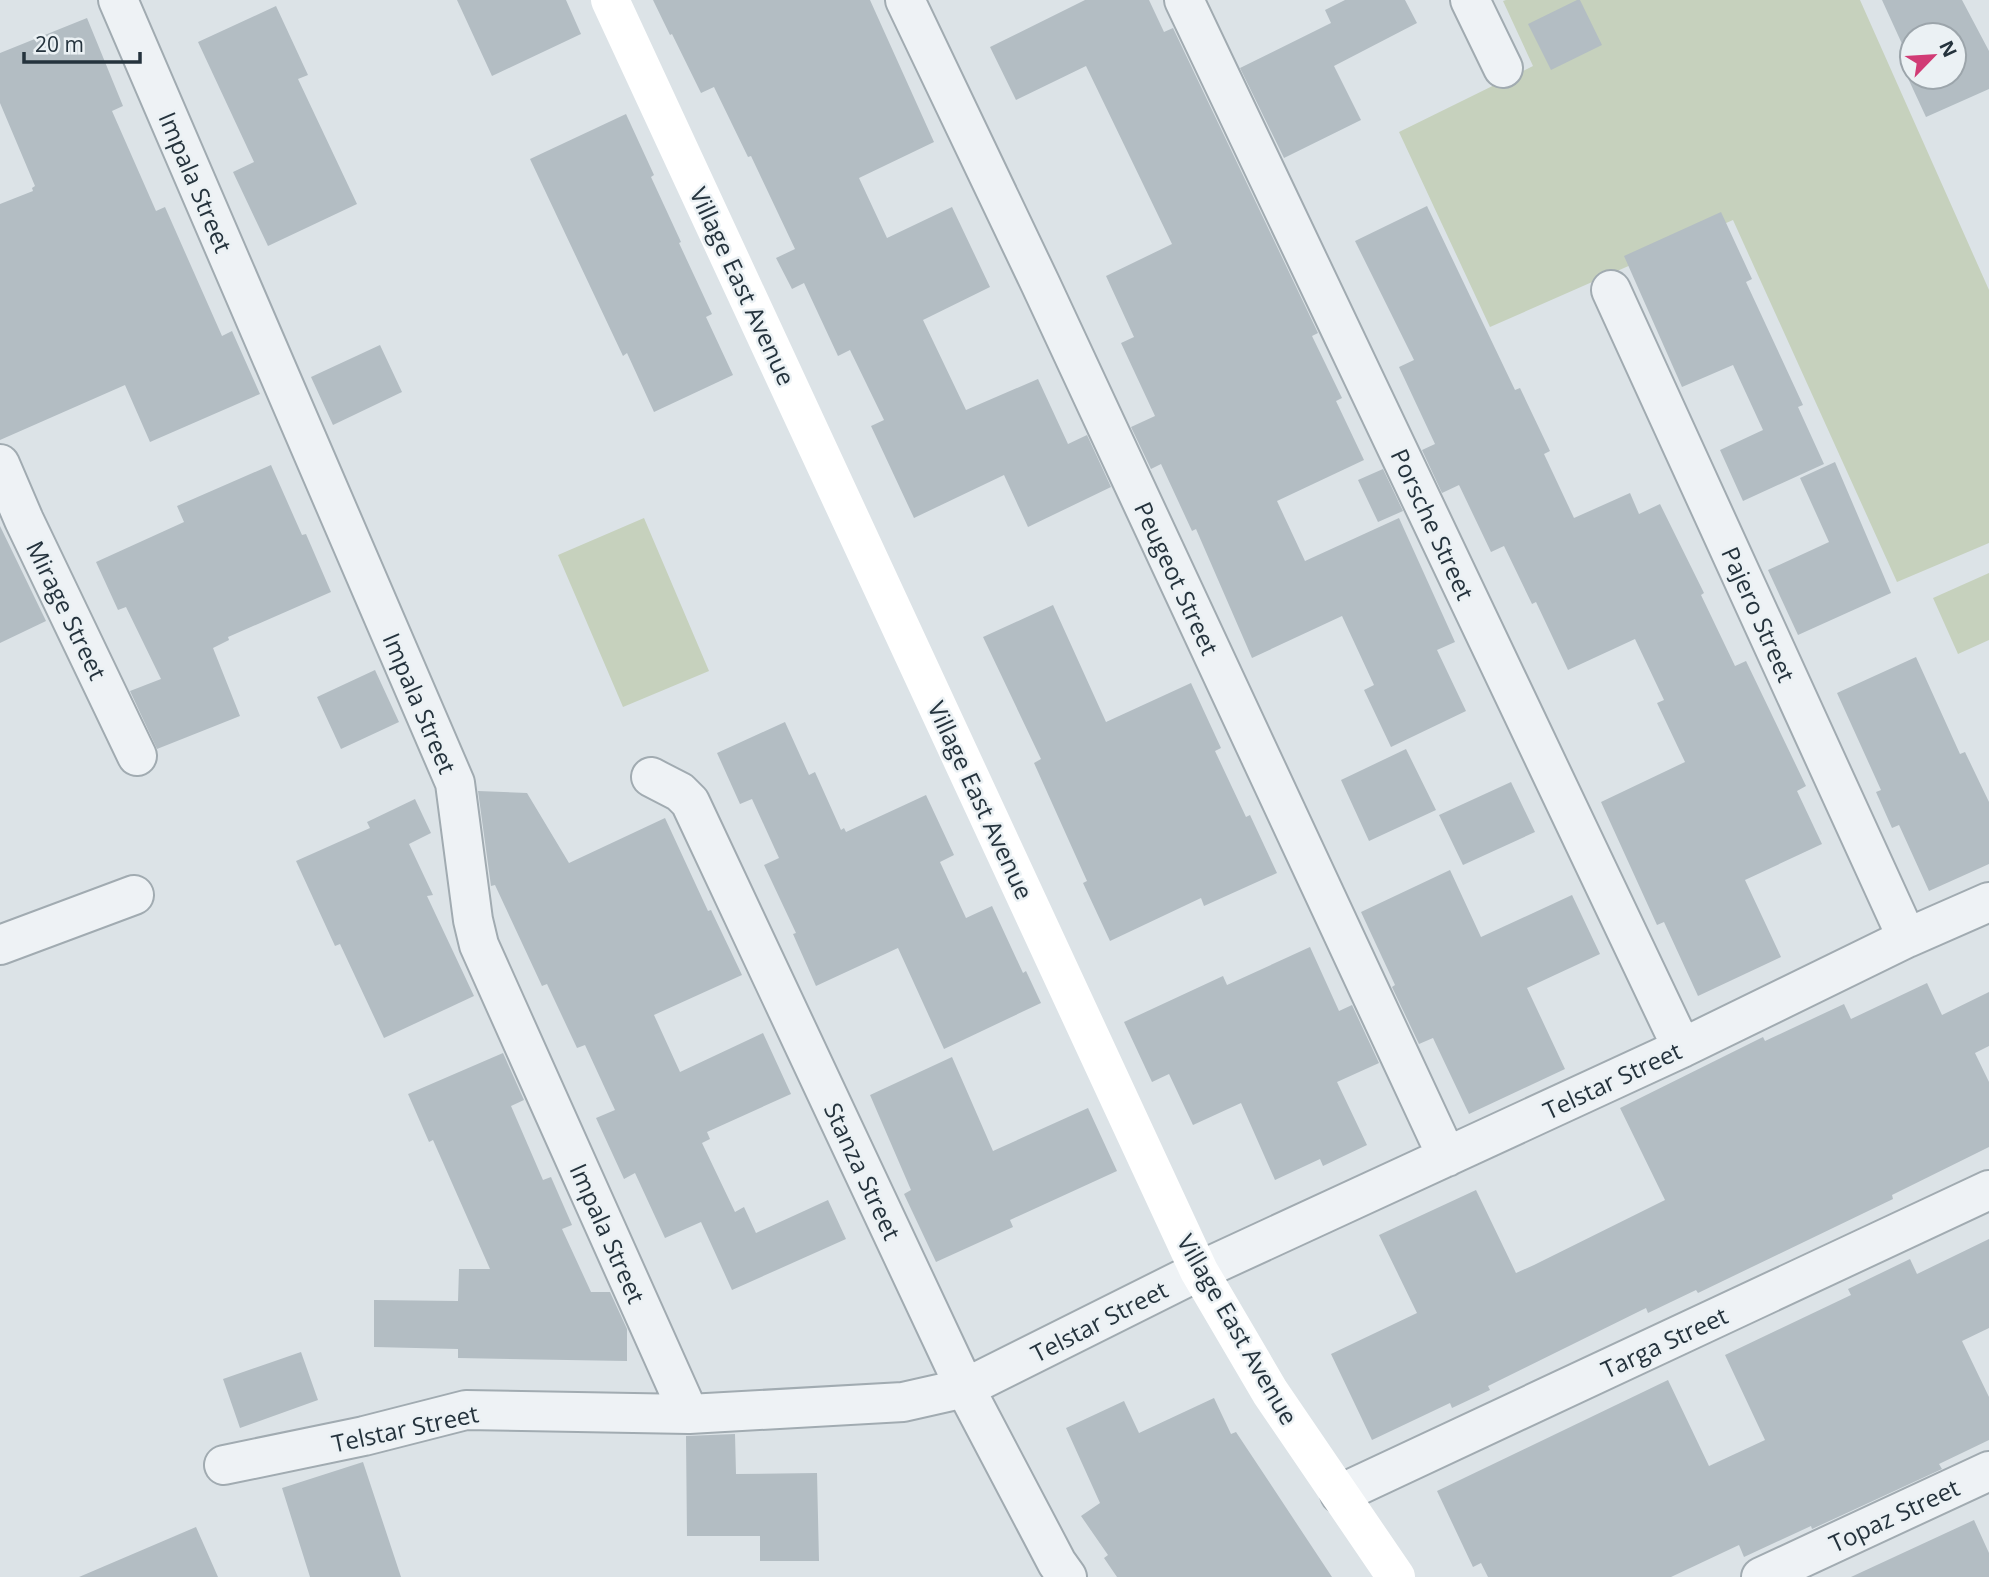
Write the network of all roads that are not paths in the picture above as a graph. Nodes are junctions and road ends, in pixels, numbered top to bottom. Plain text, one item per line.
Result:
1 (118, 0) edge
2 (610, 0) edge
3 (905, 0) edge
4 (1184, 0) edge
5 (1470, 0) edge
6 (1503, 68) dead end
7 (1611, 290) dead end
8 (0, 464) edge
9 (137, 756) dead end
10 (651, 777) dead end
11 (134, 895) dead end
12 (1989, 902) edge
13 (1907, 938) junction
14 (0, 945) edge
15 (1682, 1048) junction
16 (1447, 1157) junction
17 (1989, 1190) edge
18 (1199, 1271) junction
19 (965, 1388) junction
20 (689, 1414) junction
21 (223, 1465) dead end
22 (1989, 1471) edge
23 (1340, 1494) junction
24 (1067, 1577) edge
25 (1396, 1577) edge
26 (1761, 1577) edge

1 - 20 street, Impala Street
2 - 18 street, Village East Avenue
3 - 16 street, Peugeot Street
4 - 15 street, Porsche Street
5 - 6 street
7 - 13 street, Pajero Street
8 - 9 street, Mirage Street
10 - 19 street, Stanza Street
11 - 14 street
12 - 13 street, Telstar Street
13 - 15 street, Telstar Street
15 - 16 street, Telstar Street
16 - 18 street, Telstar Street
17 - 23 street, Targa Street
18 - 19 street, Telstar Street
18 - 23 street, Village East Avenue
19 - 20 street, Telstar Street
19 - 24 street, Stanza Street
20 - 21 street, Telstar Street
22 - 26 street, Topaz Street
23 - 25 street, Village East Avenue

